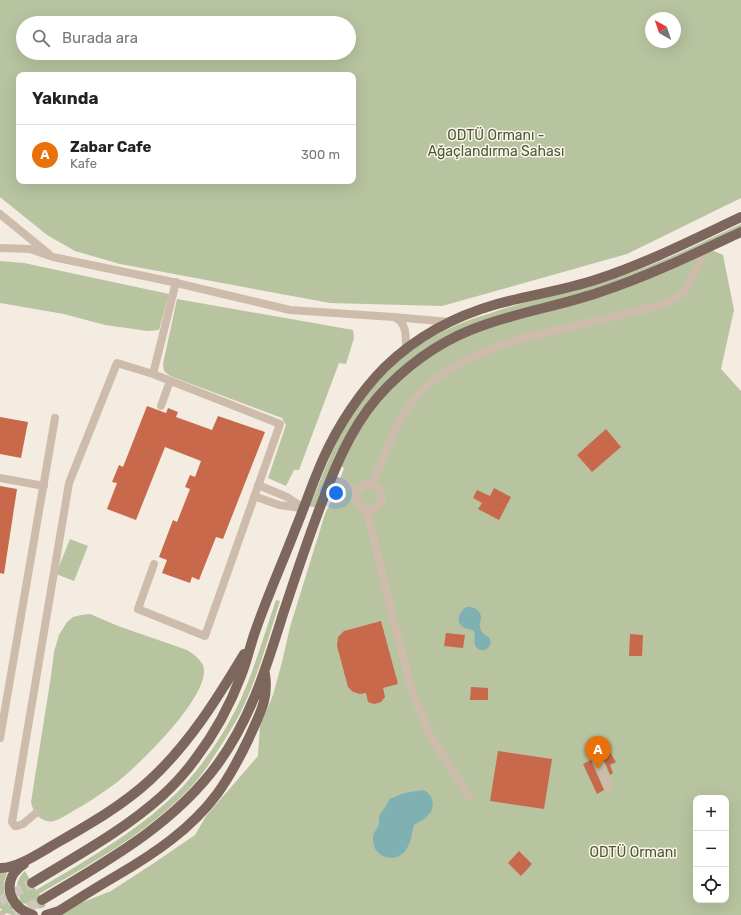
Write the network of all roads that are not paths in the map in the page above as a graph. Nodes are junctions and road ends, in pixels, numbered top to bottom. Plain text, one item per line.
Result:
1 (0, 214) edge
2 (741, 217) edge
3 (741, 232) edge
4 (0, 248) edge
5 (707, 248) junction
6 (53, 257) junction
7 (176, 282) junction
8 (393, 316) junction
9 (450, 322) junction
10 (406, 349) junction
11 (153, 374) junction
12 (170, 381) junction
13 (161, 406) dead end
14 (56, 418) dead end
15 (0, 478) edge
16 (330, 478) junction
17 (372, 484) junction
18 (258, 485) junction
19 (44, 486) junction
20 (358, 491) junction
21 (254, 496) junction
22 (304, 508) junction
23 (368, 512) junction
24 (317, 513) junction
25 (154, 564) dead end
26 (255, 633) junction
27 (265, 672) junction
28 (0, 738) edge
29 (595, 754) dead end
30 (609, 788) dead end
31 (469, 796) dead end
32 (36, 813) dead end
33 (31, 857) junction
34 (0, 868) edge
35 (32, 883) tunnel mouth
36 (42, 900) tunnel mouth
37 (55, 913) edge
38 (33, 915) edge
39 (46, 915) edge

1 - 6 street
2 - 9 main road
3 - 5 main road
4 - 6 street
5 - 16 main road
5 - 17 street
6 - 7 street
7 - 8 street
7 - 11 street
8 - 9 street
8 - 10 street
9 - 10 main road
10 - 22 main road
11 - 12 street
11 - 32 street
12 - 13 street
12 - 18 street
14 - 19 street
15 - 19 street
16 - 20 street
16 - 24 main road
17 - 20 street
17 - 23 street
18 - 21 street
18 - 22 street
19 - 28 street
20 - 23 street
21 - 22 street
21 - 25 street
22 - 24 main road
22 - 26 main road
23 - 31 street
24 - 27 main road
26 - 33 main road
26 - 35 main road
27 - 36 main road
27 - 37 main road
29 - 30 street
33 - 34 main road
33 - 38 main road
37 - 39 main road

